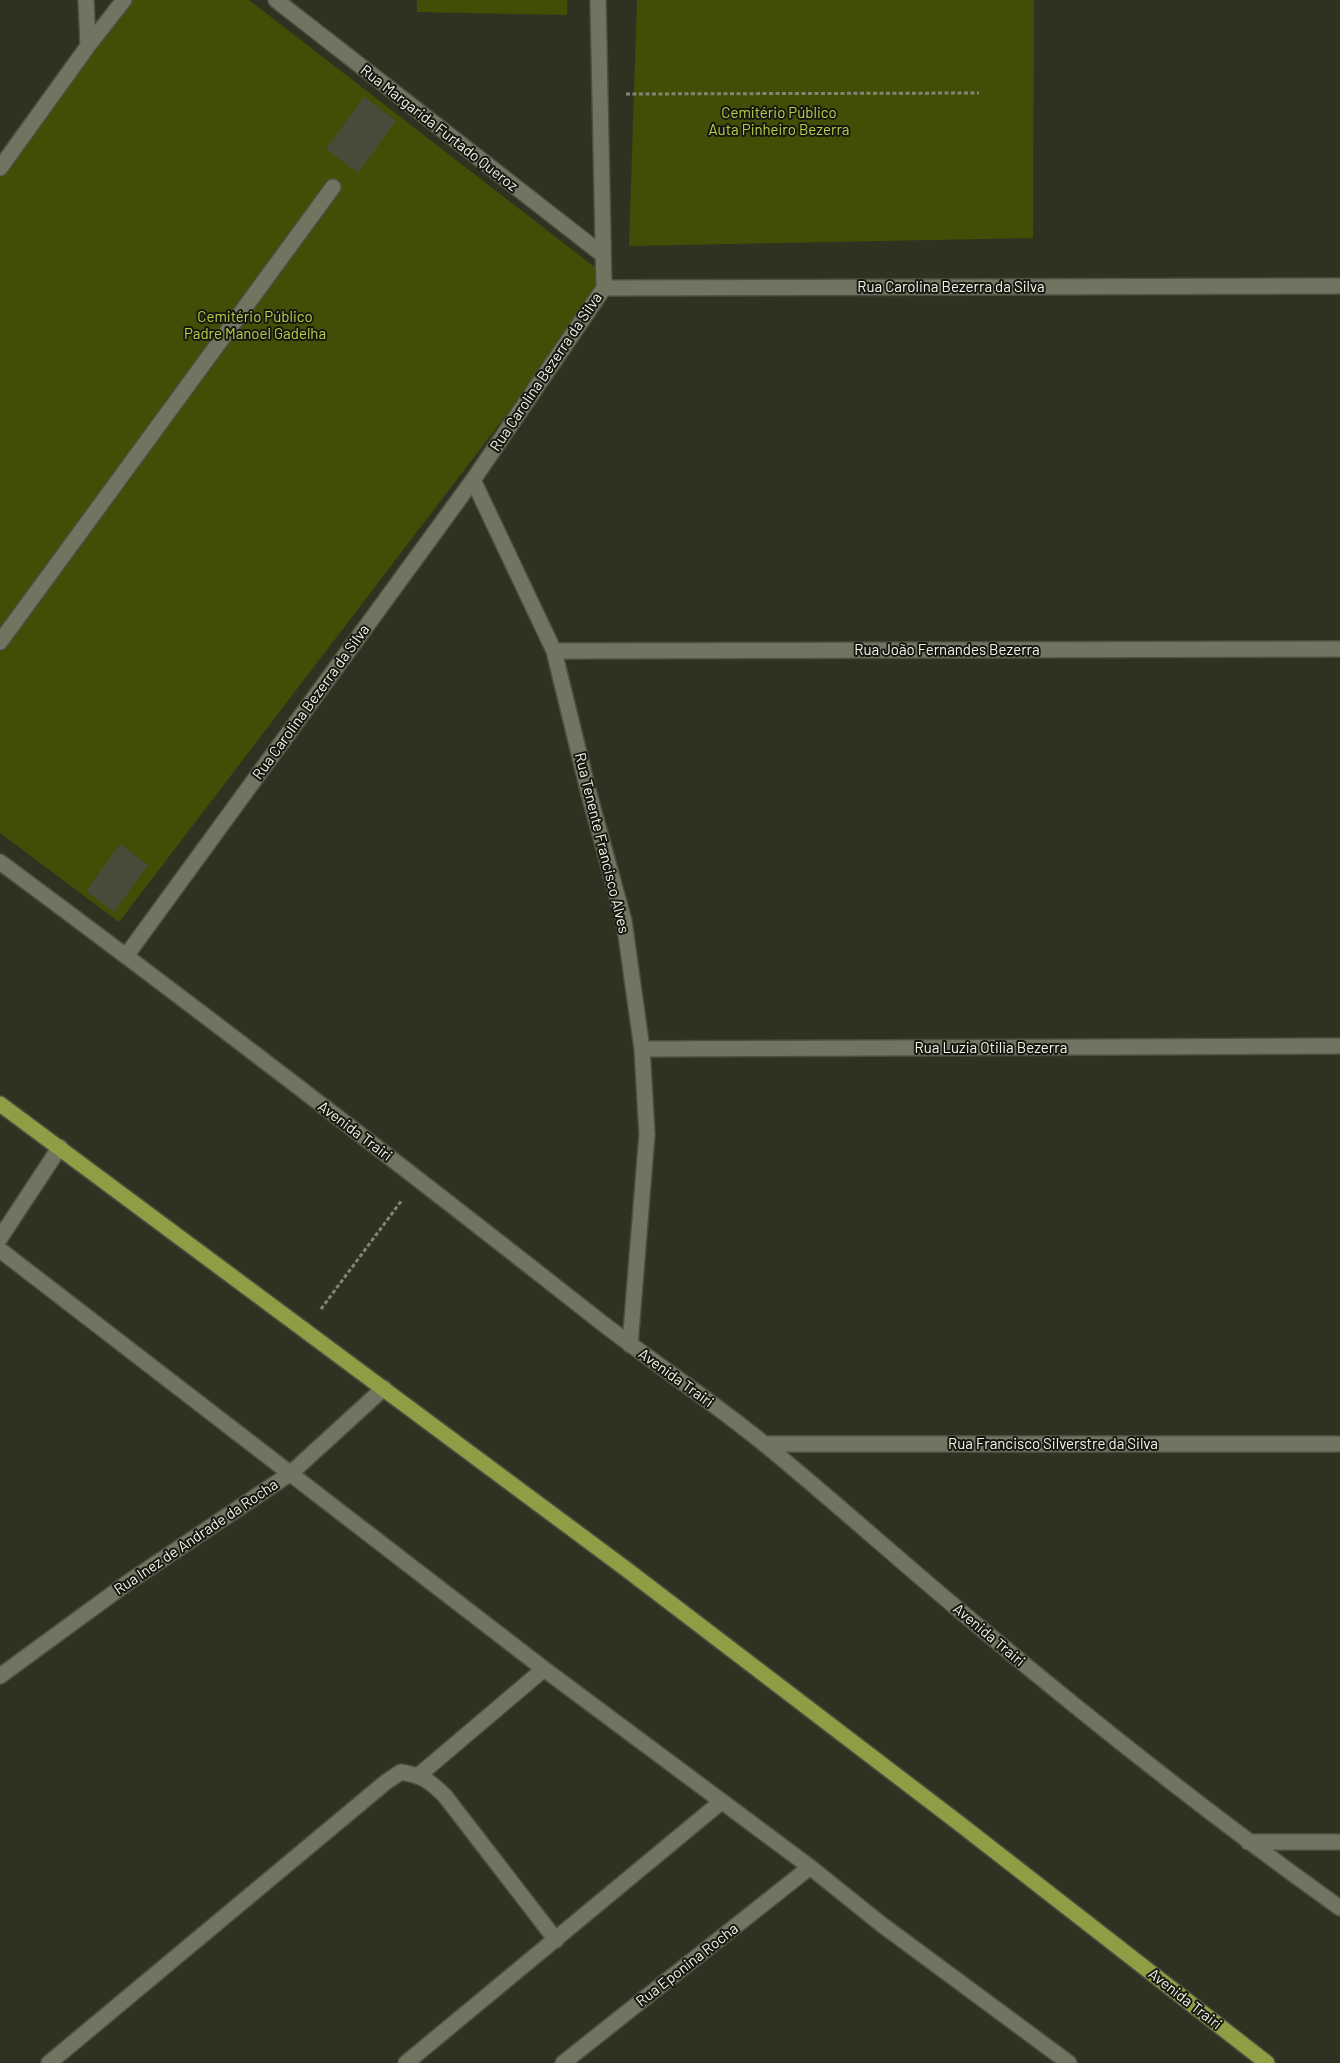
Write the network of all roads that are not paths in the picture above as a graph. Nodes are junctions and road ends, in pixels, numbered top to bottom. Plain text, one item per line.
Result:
1 (86, 0) edge
2 (124, 0) edge
3 (276, 0) edge
4 (598, 0) edge
5 (88, 46) junction
6 (0, 168) edge
7 (333, 187) dead end
8 (603, 255) junction
9 (1340, 286) edge
10 (604, 288) junction
11 (473, 480) junction
12 (0, 642) edge
13 (1340, 649) edge
14 (554, 651) junction
15 (0, 862) edge
16 (126, 956) junction
17 (1340, 1046) edge
18 (642, 1049) junction
19 (0, 1104) edge
20 (60, 1147) junction
21 (0, 1238) edge
22 (0, 1250) edge
23 (630, 1345) junction
24 (384, 1388) junction
25 (765, 1444) junction
26 (1340, 1444) edge
27 (291, 1473) junction
28 (544, 1669) junction
29 (0, 1676) edge
30 (419, 1775) junction
31 (721, 1802) junction
32 (1248, 1842) junction
33 (1340, 1842) edge
34 (810, 1867) junction
35 (1340, 1908) edge
36 (556, 1940) junction
37 (49, 2063) edge
38 (406, 2063) edge
39 (563, 2063) edge
40 (1069, 2063) edge
41 (1267, 2063) edge

1 - 5 street
2 - 5 street
3 - 8 street, Rua Margarida Furtado Queroz
4 - 8 street
5 - 6 street
7 - 12 street
8 - 10 street
9 - 10 street, Rua Carolina Bezerra da Silva
10 - 11 street, Rua Carolina Bezerra da Silva
11 - 14 street, Rua Tenente Francisco Alves
11 - 16 street, Rua Carolina Bezerra da Silva
13 - 14 street, Rua João Fernandes Bezerra
14 - 18 street, Rua Tenente Francisco Alves
15 - 16 street, Avenida Trairi
16 - 23 street, Avenida Trairi
17 - 18 street, Rua Luzia Otilia Bezerra
18 - 23 street, Rua Tenente Francisco Alves
19 - 20 highway, Avenida Trairi
20 - 21 street
20 - 24 highway, Avenida Trairi
22 - 27 street
23 - 25 street, Avenida Trairi
24 - 27 street, Rua Inez de Andrade da Rocha
24 - 41 highway, Avenida Trairi
25 - 26 street, Rua Francisco Silverstre da Silva
25 - 32 street, Avenida Trairi
27 - 28 street
27 - 29 street, Rua Inez de Andrade da Rocha
28 - 30 street
28 - 31 street
30 - 36 street
30 - 37 street
31 - 34 street
31 - 36 street
32 - 33 street
32 - 35 street, Avenida Trairi
34 - 39 street, Rua Eponina Rocha
34 - 40 street
36 - 38 street

